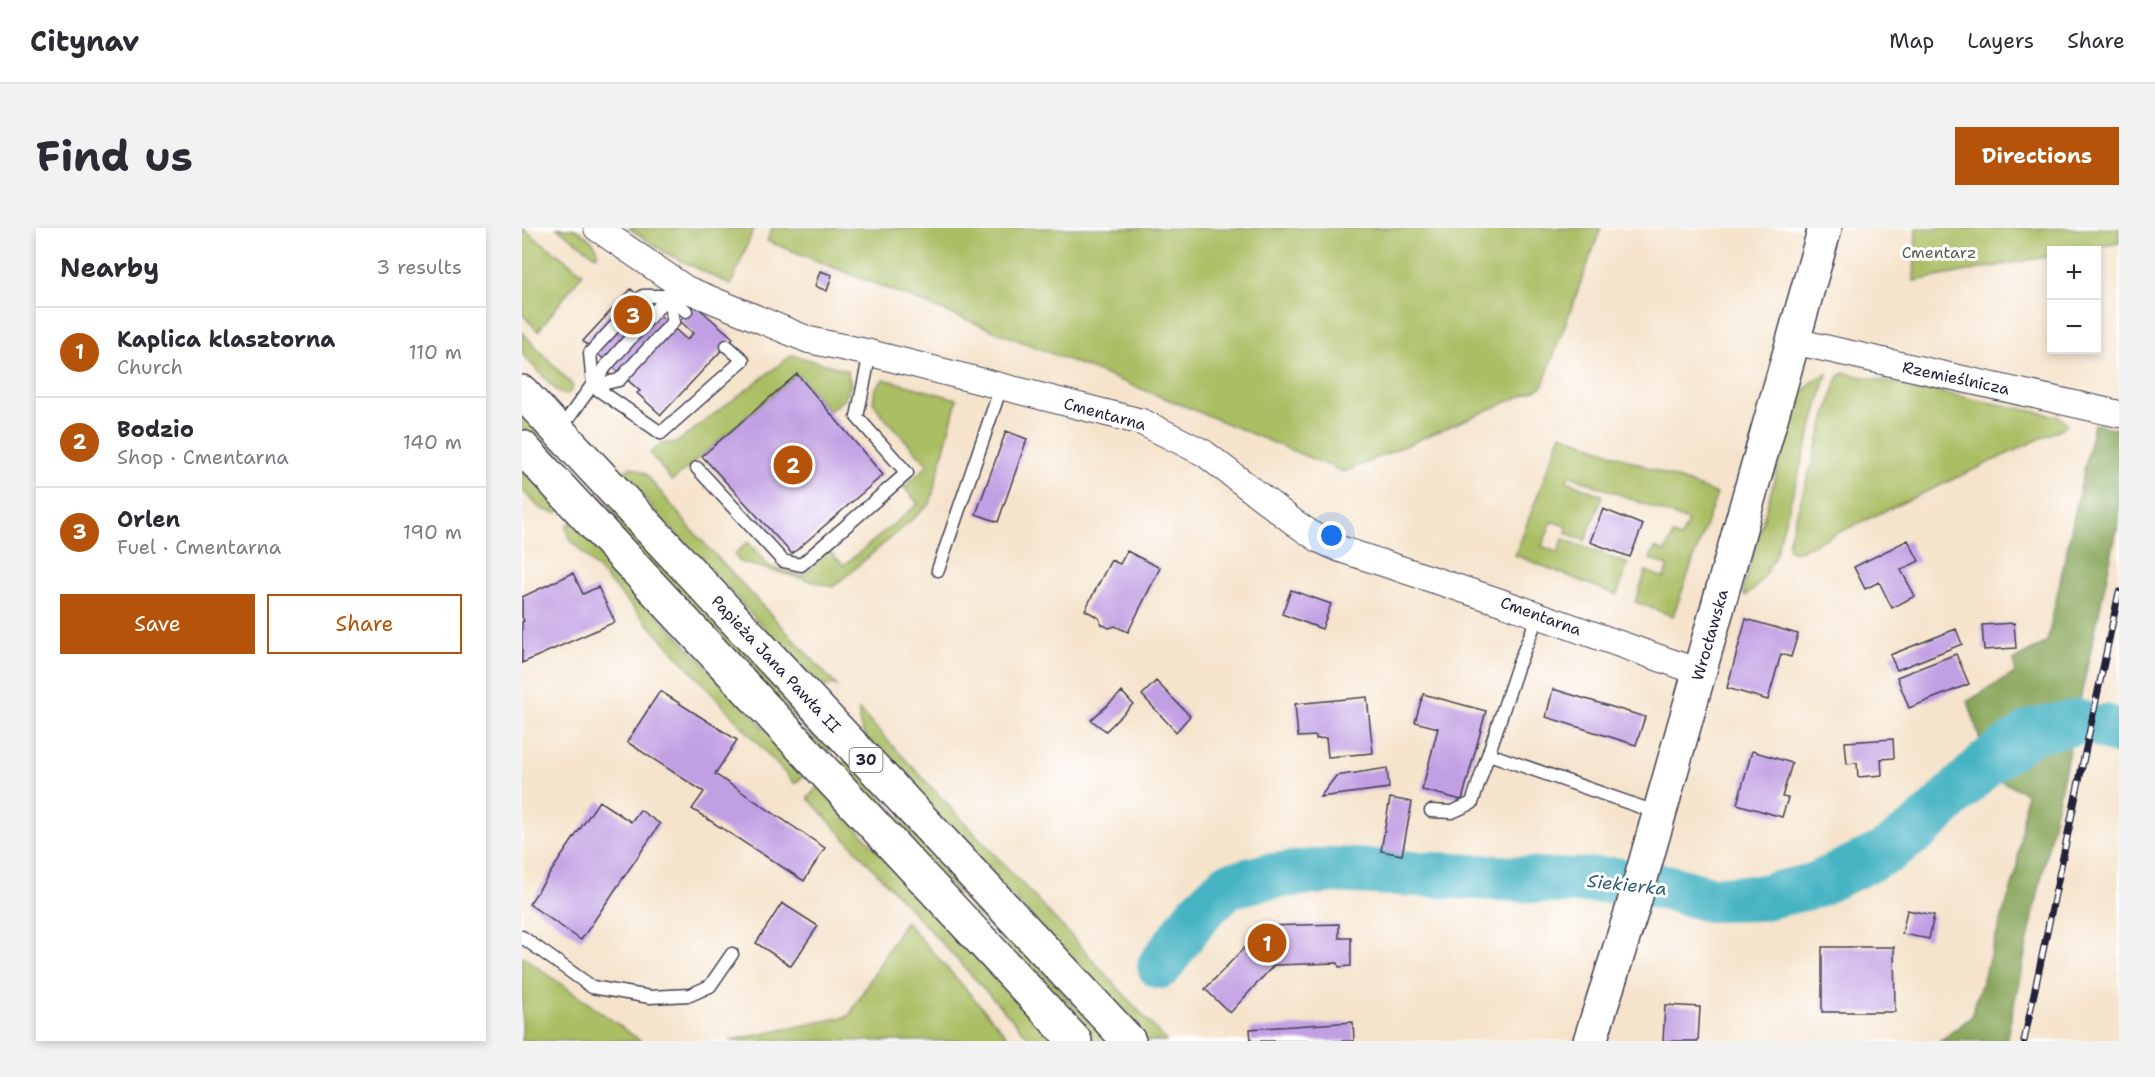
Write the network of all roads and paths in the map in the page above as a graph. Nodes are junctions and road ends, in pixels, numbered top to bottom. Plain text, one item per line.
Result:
1 (597, 228) edge
2 (1825, 228) edge
3 (674, 290) junction
4 (686, 311) dead end
5 (1793, 341) junction
6 (727, 346) dead end
7 (870, 353) junction
8 (593, 386) junction
9 (1001, 387) junction
10 (522, 392) edge
11 (2119, 414) edge
12 (559, 432) junction
13 (522, 447) edge
14 (697, 468) dead end
15 (938, 570) dead end
16 (1538, 616) junction
17 (1699, 672) junction
18 (1489, 754) junction
19 (1431, 811) dead end
20 (1659, 814) junction
21 (522, 936) edge
22 (732, 954) dead end
23 (1075, 1041) edge
24 (1129, 1041) edge
25 (1590, 1041) edge

1 - 3 street, Cmentarna
2 - 5 main road, Wrocławska
3 - 4 lane
3 - 7 street, Cmentarna
3 - 8 lane
3 - 8 lane
3 - 8 lane
5 - 11 street, Rzemieślnicza
5 - 17 main road, Wrocławska
6 - 8 lane
7 - 9 street, Cmentarna
7 - 14 lane
8 - 12 lane
9 - 15 lane
9 - 16 street, Cmentarna
10 - 12 main road, Papieża Jana Pawła II / 30
12 - 24 main road, Papieża Jana Pawła II / 30
13 - 23 main road, 30
16 - 17 street, Cmentarna
16 - 18 lane
17 - 20 main road, Wrocławska
18 - 19 lane
18 - 20 lane
20 - 25 main road, Wrocławska
21 - 22 lane

